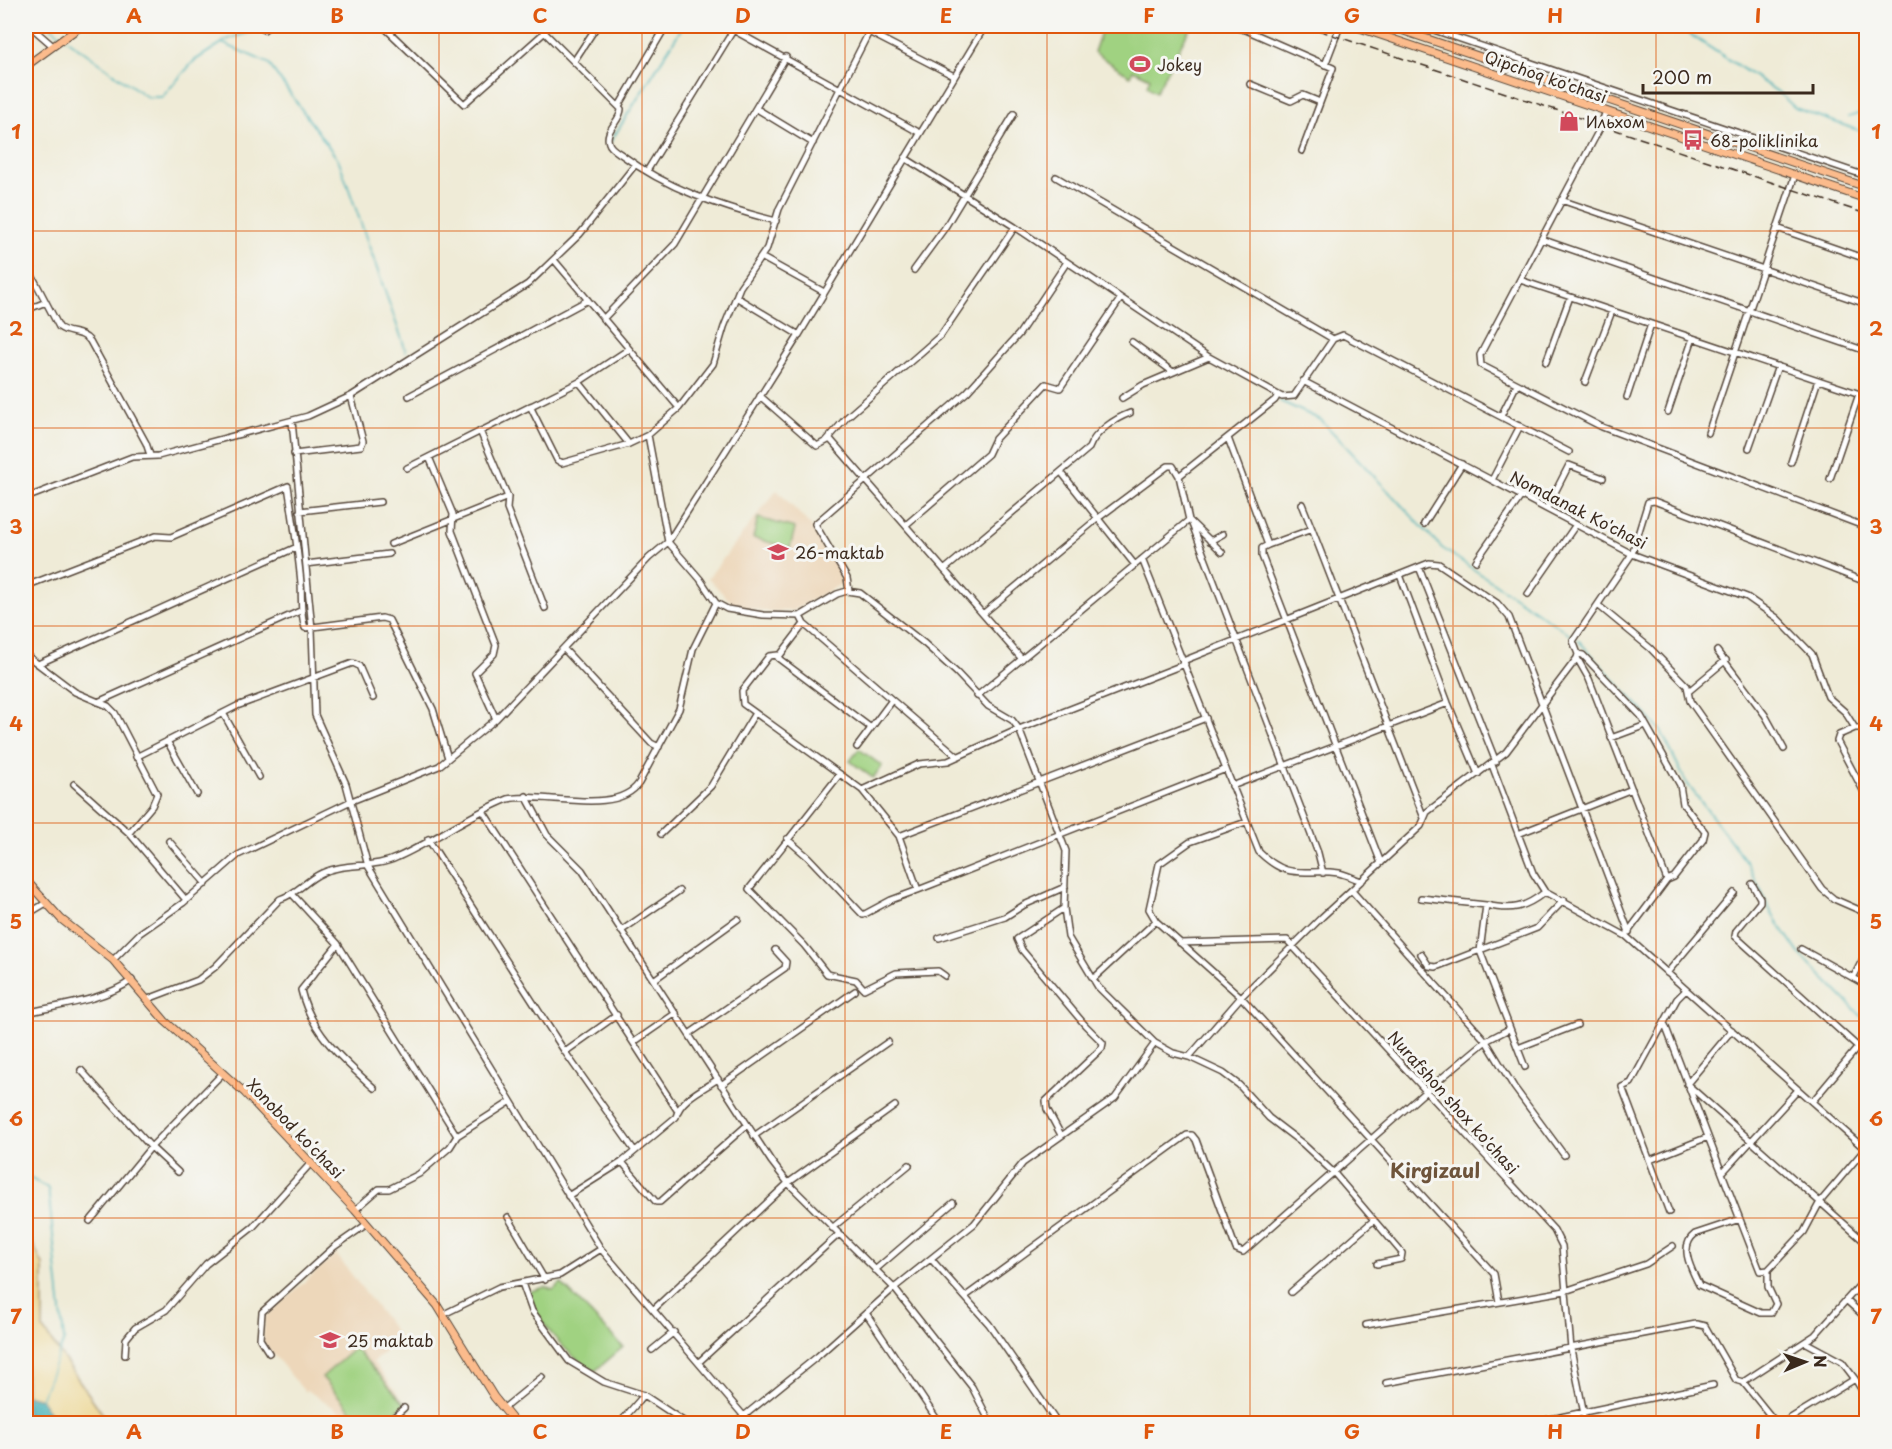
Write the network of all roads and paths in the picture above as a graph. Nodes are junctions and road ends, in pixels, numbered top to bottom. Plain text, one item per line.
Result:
1 (30, 26) edge
2 (81, 26) edge
3 (269, 26) edge
4 (383, 26) edge
5 (538, 26) edge
6 (597, 26) edge
7 (666, 26) edge
8 (726, 26) edge
9 (857, 26) edge
10 (985, 26) edge
11 (1229, 26) edge
12 (1340, 26) edge
13 (1354, 26) edge
14 (1389, 26) edge
15 (1422, 26) edge
16 (734, 29) junction
17 (264, 30) dead end
18 (545, 32) junction
19 (870, 32) junction
20 (53, 46) junction
21 (786, 57) junction
22 (574, 61) junction
23 (1324, 65) junction
24 (26, 66) edge
25 (954, 76) junction
26 (1250, 84) dead end
27 (841, 89) junction
28 (1320, 102) junction
29 (619, 106) junction
30 (757, 109) junction
31 (1606, 111) junction
32 (1014, 114) dead end
33 (920, 133) junction
34 (813, 143) junction
35 (1302, 151) dead end
36 (905, 159) junction
37 (635, 165) junction
38 (647, 171) junction
39 (1796, 175) junction
40 (1866, 176) edge
41 (1056, 177) dead end
42 (1866, 187) edge
43 (965, 196) junction
44 (700, 198) junction
45 (1866, 199) edge
46 (1561, 200) junction
47 (776, 221) junction
48 (1015, 228) junction
49 (1776, 228) junction
50 (1541, 239) junction
51 (761, 257) junction
52 (1866, 259) edge
53 (555, 261) junction
54 (1067, 262) junction
55 (26, 264) edge
56 (1762, 269) junction
57 (914, 270) dead end
58 (1520, 280) junction
59 (824, 292) junction
60 (736, 297) junction
61 (1570, 297) junction
62 (1121, 298) junction
63 (588, 300) junction
64 (46, 302) junction
65 (1866, 304) edge
66 (26, 310) edge
67 (1749, 310) junction
68 (1612, 311) junction
69 (603, 319) junction
70 (1651, 324) junction
71 (799, 334) junction
72 (1693, 338) junction
73 (1333, 339) junction
74 (1132, 342) dead end
75 (629, 349) junction
76 (1866, 351) edge
77 (1735, 352) junction
78 (1209, 357) junction
79 (1546, 362) dead end
80 (1778, 366) junction
81 (1173, 372) junction
82 (1818, 380) junction
83 (1304, 381) junction
84 (579, 382) junction
85 (1584, 382) dead end
86 (1517, 384) junction
87 (1860, 394) junction
88 (1278, 395) junction
89 (351, 396) junction
90 (408, 396) dead end
91 (760, 396) junction
92 (1866, 396) edge
93 (1627, 397) dead end
94 (1122, 398) dead end
95 (530, 406) junction
96 (679, 408) junction
97 (1668, 412) dead end
98 (1130, 413) dead end
99 (1501, 416) junction
100 (292, 420) junction
101 (1520, 426) junction
102 (480, 431) junction
103 (1708, 433) dead end
104 (648, 435) junction
105 (1228, 438) junction
106 (825, 442) junction
107 (629, 444) junction
108 (1749, 448) dead end
109 (1569, 452) dead end
110 (294, 454) junction
111 (150, 455) junction
112 (429, 457) junction
113 (1791, 462) dead end
114 (1462, 464) junction
115 (407, 468) dead end
116 (1061, 472) junction
117 (1179, 476) junction
118 (1603, 478) dead end
119 (867, 479) junction
120 (1830, 479) dead end
121 (1492, 480) junction
122 (297, 482) junction
123 (288, 486) junction
124 (1522, 495) junction
125 (508, 497) junction
126 (26, 498) edge
127 (380, 502) dead end
128 (1302, 504) dead end
129 (1547, 508) junction
130 (300, 512) junction
131 (1097, 519) junction
132 (454, 521) junction
133 (1190, 522) junction
134 (907, 524) junction
135 (1424, 524) dead end
136 (1575, 526) junction
137 (1866, 527) edge
138 (1312, 530) junction
139 (1223, 534) dead end
140 (668, 542) junction
141 (1210, 542) junction
142 (391, 544) dead end
143 (1268, 545) junction
144 (297, 547) junction
145 (1222, 552) dead end
146 (389, 554) dead end
147 (1632, 554) junction
148 (1142, 559) junction
149 (1476, 561) dead end
150 (306, 564) junction
151 (1135, 565) junction
152 (1419, 567) junction
153 (944, 570) junction
154 (1400, 575) junction
155 (1866, 582) edge
156 (26, 586) edge
157 (849, 591) junction
158 (1528, 594) dead end
159 (1339, 598) junction
160 (716, 603) junction
161 (1599, 606) junction
162 (545, 608) dead end
163 (300, 611) junction
164 (984, 613) junction
165 (800, 616) junction
166 (1287, 620) junction
167 (804, 624) junction
168 (312, 629) junction
169 (1235, 640) junction
170 (564, 649) junction
171 (1717, 651) dead end
172 (26, 655) edge
173 (778, 655) junction
174 (1577, 656) junction
175 (1022, 659) junction
176 (1726, 660) junction
177 (1184, 663) junction
178 (38, 664) junction
179 (313, 678) junction
180 (1689, 691) junction
181 (977, 696) junction
182 (373, 698) dead end
183 (892, 700) junction
184 (98, 702) junction
185 (1448, 703) junction
186 (1541, 707) junction
187 (223, 713) junction
188 (755, 713) junction
189 (1206, 718) junction
190 (496, 719) junction
191 (1646, 725) junction
192 (1388, 726) junction
193 (871, 728) junction
194 (1855, 728) junction
195 (1866, 728) edge
196 (1019, 729) junction
197 (1611, 738) junction
198 (167, 741) junction
199 (1336, 746) junction
200 (659, 747) junction
201 (857, 747) dead end
202 (1784, 748) dead end
203 (957, 756) junction
204 (136, 757) junction
205 (448, 758) junction
206 (1494, 763) junction
207 (1284, 766) junction
208 (1226, 768) junction
209 (840, 774) junction
210 (1478, 774) junction
211 (259, 777) dead end
212 (1040, 782) junction
213 (74, 784) dead end
214 (1232, 786) junction
215 (1632, 789) junction
216 (862, 790) junction
217 (197, 794) dead end
218 (526, 796) junction
219 (1866, 796) edge
220 (348, 802) junction
221 (1581, 809) junction
222 (483, 811) junction
223 (1424, 818) junction
224 (1246, 822) junction
225 (129, 833) junction
226 (661, 834) dead end
227 (1060, 834) junction
228 (1518, 834) junction
229 (899, 836) junction
230 (428, 839) junction
231 (788, 840) junction
232 (169, 841) dead end
233 (1381, 863) junction
234 (368, 866) junction
235 (1323, 873) junction
236 (26, 880) edge
237 (1667, 880) junction
238 (1362, 881) junction
239 (206, 884) junction
240 (1752, 884) dead end
241 (1065, 887) junction
242 (918, 890) junction
243 (679, 891) dead end
244 (1352, 891) junction
245 (1545, 892) junction
246 (1734, 893) dead end
247 (293, 895) junction
248 (1421, 898) dead end
249 (186, 900) junction
250 (1564, 900) junction
251 (46, 903) junction
252 (1486, 905) junction
253 (1064, 908) junction
254 (1866, 914) edge
255 (26, 915) edge
256 (738, 919) dead end
257 (1156, 921) junction
258 (621, 931) junction
259 (1628, 934) junction
260 (939, 938) dead end
261 (1180, 943) junction
262 (338, 944) junction
263 (1293, 945) junction
264 (1801, 949) dead end
265 (775, 950) dead end
266 (1480, 951) junction
267 (1866, 953) edge
268 (1420, 954) dead end
269 (113, 960) junction
270 (1667, 973) junction
271 (945, 976) dead end
272 (1853, 978) junction
273 (655, 979) junction
274 (1093, 979) junction
275 (132, 980) junction
276 (1866, 985) edge
277 (1686, 990) junction
278 (855, 991) dead end
279 (1241, 997) junction
280 (148, 999) junction
281 (26, 1013) edge
282 (676, 1014) junction
283 (616, 1015) junction
284 (1577, 1025) dead end
285 (1665, 1025) junction
286 (1509, 1029) junction
287 (1732, 1030) junction
288 (689, 1034) junction
289 (1486, 1041) junction
290 (634, 1042) junction
291 (888, 1042) dead end
292 (1155, 1043) junction
293 (1858, 1047) junction
294 (1518, 1048) junction
295 (565, 1052) junction
296 (1866, 1054) edge
297 (1189, 1057) junction
298 (1525, 1067) dead end
299 (81, 1070) dead end
300 (223, 1073) junction
301 (717, 1079) junction
302 (1687, 1084) junction
303 (721, 1085) junction
304 (374, 1088) dead end
305 (1798, 1090) junction
306 (1426, 1091) junction
307 (510, 1102) junction
308 (1812, 1102) junction
309 (895, 1106) dead end
310 (677, 1110) junction
311 (747, 1125) junction
312 (1061, 1135) junction
313 (457, 1136) junction
314 (754, 1136) junction
315 (1708, 1137) junction
316 (1371, 1140) junction
317 (1752, 1141) junction
318 (151, 1147) junction
319 (634, 1150) junction
320 (1866, 1150) edge
321 (1564, 1155) dead end
322 (1650, 1160) junction
323 (622, 1162) junction
324 (311, 1164) junction
325 (909, 1165) dead end
326 (178, 1172) dead end
327 (1334, 1173) junction
328 (1722, 1173) junction
329 (788, 1183) junction
330 (568, 1196) junction
331 (1820, 1202) junction
332 (953, 1203) dead end
333 (355, 1210) junction
334 (1669, 1212) dead end
335 (508, 1217) dead end
336 (1740, 1219) junction
337 (1374, 1220) junction
338 (90, 1221) dead end
339 (366, 1224) junction
340 (832, 1228) junction
341 (839, 1234) junction
342 (1866, 1243) edge
343 (1673, 1246) dead end
344 (601, 1249) junction
345 (931, 1259) junction
346 (1377, 1264) dead end
347 (875, 1270) junction
348 (1768, 1270) junction
349 (1866, 1278) edge
350 (545, 1280) junction
351 (522, 1283) junction
352 (894, 1288) junction
353 (1565, 1291) junction
354 (1291, 1292) dead end
355 (966, 1296) junction
356 (1846, 1300) junction
357 (1499, 1302) junction
358 (654, 1308) junction
359 (866, 1313) junction
360 (444, 1314) junction
361 (1866, 1318) edge
362 (1366, 1325) dead end
363 (674, 1332) junction
364 (1805, 1342) junction
365 (1571, 1349) junction
366 (652, 1350) dead end
367 (269, 1353) dead end
368 (125, 1355) dead end
369 (699, 1361) junction
370 (542, 1377) dead end
371 (1855, 1378) junction
372 (1743, 1382) junction
373 (1386, 1383) dead end
374 (1713, 1385) dead end
375 (644, 1395) junction
376 (1866, 1397) edge
377 (404, 1408) dead end
378 (504, 1408) junction
379 (1584, 1411) junction
380 (743, 1415) junction
381 (386, 1424) edge
382 (516, 1424) edge
383 (619, 1424) edge
384 (688, 1424) edge
385 (734, 1424) edge
386 (940, 1424) edge
387 (991, 1424) edge
388 (1058, 1424) edge
389 (1527, 1424) edge
390 (1587, 1424) edge
391 (1779, 1424) edge

1 - 20 street
2 - 20 main road
3 - 17 street
4 - 18 street
5 - 18 street
6 - 22 street
7 - 29 street
8 - 16 street
9 - 19 street
10 - 25 street
11 - 23 street
12 - 23 street
13 - 31 main road, Qipchoq ko'chasi
14 - 42 main road, Qipchoq ko'chasi
15 - 40 street
16 - 21 street
16 - 38 street
18 - 22 street
19 - 25 street
19 - 27 street
20 - 24 main road
21 - 27 street
21 - 30 street
22 - 29 street
23 - 28 street
25 - 33 street
26 - 28 street
27 - 33 street
27 - 34 street
28 - 35 street
29 - 37 street
30 - 34 street
30 - 44 street
31 - 39 main road, Qipchoq ko'chasi
31 - 46 street
32 - 43 street
33 - 36 street
34 - 47 street
36 - 43 street
36 - 59 street
37 - 38 street
37 - 53 street
38 - 44 street
39 - 45 main road, Qipchoq ko'chasi
39 - 49 street
41 - 73 street
43 - 48 street
43 - 57 street
44 - 47 street
44 - 69 street
46 - 50 street
46 - 56 street
47 - 51 street
48 - 54 street
48 - 106 street
49 - 52 street
49 - 56 street
50 - 58 street
50 - 67 street
51 - 59 street
51 - 60 street
53 - 63 street
53 - 89 street
54 - 62 street
54 - 119 street
55 - 64 street
56 - 65 street
56 - 67 street
58 - 61 street
58 - 86 street
59 - 71 street
60 - 71 street
60 - 96 street
61 - 68 street
61 - 79 street
62 - 78 street
62 - 134 street
63 - 69 street
63 - 90 street
64 - 66 street
64 - 111 street
67 - 76 street
67 - 77 street
68 - 70 street
68 - 85 street
69 - 75 street
70 - 72 street
70 - 93 street
71 - 91 street
72 - 77 street
72 - 97 street
73 - 83 street
73 - 99 street
74 - 81 street
75 - 84 street
75 - 96 street
77 - 80 street
77 - 103 street
78 - 81 street
78 - 88 street
80 - 82 street
80 - 108 street
81 - 94 street
82 - 87 street
82 - 113 street
83 - 88 street
83 - 114 street, Nomdanak Ko'chasi
84 - 95 street
84 - 107 street
86 - 99 street
86 - 137 street
87 - 92 street
87 - 120 street
88 - 105 street
89 - 100 street
89 - 110 street
91 - 106 street
91 - 140 street
95 - 102 street
95 - 107 street
96 - 104 street
98 - 116 street
99 - 101 street
100 - 110 street
100 - 111 street
101 - 109 street
101 - 121 street
102 - 112 street
102 - 125 street
104 - 107 street
104 - 140 street
105 - 117 street
105 - 143 street
106 - 119 street
110 - 122 street
111 - 126 street
112 - 115 street
112 - 132 street
114 - 121 street, Nomdanak Ko'chasi
114 - 135 street
116 - 131 street
116 - 153 street
117 - 131 street
117 - 133 street
118 - 129 street
119 - 134 street
119 - 157 street
121 - 124 street, Nomdanak Ko'chasi
122 - 123 street
122 - 130 street
123 - 144 street
123 - 156 street
124 - 129 street, Nomdanak Ko'chasi
124 - 149 street
125 - 132 street
125 - 162 street
127 - 130 street
128 - 138 street
129 - 136 street, Nomdanak Ko'chasi
130 - 150 street
131 - 151 street
131 - 164 street
132 - 142 street
132 - 190 street
133 - 141 street
133 - 148 street
133 - 169 street
134 - 153 street
136 - 147 street, Nomdanak Ko'chasi
136 - 158 street
138 - 143 street
138 - 159 street
139 - 141 street
140 - 160 street
140 - 170 street
141 - 145 street
143 - 166 street
144 - 163 street
144 - 178 street
146 - 150 street
147 - 155 street
147 - 161 street
147 - 194 street, Nomdanak Ko'chasi
148 - 151 street
148 - 177 street
150 - 168 street
151 - 175 street
152 - 154 street
152 - 186 street
152 - 206 street
153 - 164 street
154 - 159 street
154 - 185 street
157 - 165 street
157 - 181 street
159 - 166 street
159 - 192 street
160 - 165 street
160 - 200 street
161 - 174 street
161 - 180 street
163 - 168 street
163 - 184 street
164 - 175 street
165 - 167 street
166 - 169 street
166 - 199 street
167 - 173 street
167 - 183 street
168 - 179 street
168 - 205 street
169 - 177 street
169 - 207 street
170 - 190 street
170 - 200 street
171 - 176 street
172 - 178 street
173 - 188 street
173 - 193 street
174 - 186 street
174 - 191 street
174 - 197 street
175 - 181 street
176 - 180 street
176 - 202 street
177 - 189 street
177 - 196 street
178 - 184 street
179 - 182 street
179 - 187 street
179 - 220 street
180 - 254 street
181 - 196 street
183 - 193 street
183 - 203 street
184 - 204 street
185 - 192 street
185 - 210 street
186 - 206 street
186 - 221 street
187 - 198 street
187 - 211 street
188 - 209 street
188 - 226 street
189 - 208 street
189 - 212 street
190 - 205 street
191 - 197 street
191 - 237 street
192 - 199 street
192 - 223 street
193 - 201 street
194 - 195 street
194 - 219 street
196 - 203 street
196 - 212 street
197 - 215 street
198 - 204 street
198 - 217 street
199 - 207 street
199 - 233 street
200 - 218 street
203 - 216 street
204 - 225 street
205 - 220 street
206 - 210 street
206 - 228 street
207 - 214 street
207 - 235 street
208 - 214 street
208 - 227 street
209 - 216 street
209 - 231 street
210 - 223 street
212 - 227 street
212 - 229 street
213 - 225 street
214 - 224 street
215 - 221 street
215 - 237 street
216 - 229 street
218 - 222 street
218 - 258 street
220 - 234 street
220 - 239 street
221 - 228 street
221 - 259 street
222 - 230 street
222 - 283 street
223 - 233 street
224 - 235 street
224 - 257 street
225 - 249 street
227 - 241 street
227 - 242 street
228 - 245 street
229 - 242 street
230 - 234 street
230 - 295 street
231 - 242 street
231 - 271 street
232 - 239 street
233 - 238 street
234 - 247 street
234 - 307 street
235 - 238 street
236 - 251 main road, Xonobod koʻchasi
237 - 259 street
238 - 244 street
239 - 249 street
240 - 293 street
241 - 253 street
241 - 260 street
243 - 258 street
244 - 263 street
244 - 289 street
245 - 250 street
245 - 252 street
246 - 270 street
247 - 262 street
247 - 280 street
248 - 252 street
249 - 269 street
250 - 259 street
250 - 266 street
251 - 255 street
251 - 269 main road, Xonobod koʻchasi
252 - 266 street
253 - 274 street
253 - 312 street
256 - 273 street
257 - 261 street
257 - 274 street
258 - 273 street
259 - 270 street
261 - 263 street
261 - 279 street
262 - 304 street
262 - 313 street
263 - 279 street
263 - 306 street, Nurafshon shox ko'chasi
264 - 272 street
265 - 288 street
266 - 268 street
266 - 286 street
267 - 272 street
269 - 275 main road, Xonobod koʻchasi
270 - 277 street
272 - 276 street
273 - 282 street
274 - 292 street
275 - 280 main road, Xonobod koʻchasi
275 - 281 street
277 - 285 street
277 - 287 street
278 - 303 street
279 - 297 street
279 - 316 street
280 - 300 main road, Xonobod koʻchasi
282 - 288 street
282 - 290 street
283 - 290 street
283 - 295 street
284 - 294 street
285 - 302 street
285 - 322 street
286 - 289 street
286 - 294 street
287 - 302 street
287 - 305 street
288 - 301 street
289 - 306 street
289 - 321 street
290 - 310 street
291 - 314 street
292 - 297 street
292 - 312 street
293 - 296 street
293 - 308 street
294 - 298 street
295 - 319 street
297 - 327 street
299 - 318 street
300 - 318 street
300 - 324 main road, Xonobod koʻchasi
301 - 303 street
301 - 310 street
302 - 315 street
302 - 317 street
303 - 311 street
305 - 308 street
305 - 317 street
306 - 316 street
306 - 353 street, Nurafshon shox ko'chasi
307 - 313 street
307 - 330 street
308 - 320 street
309 - 329 street
310 - 319 street
311 - 314 street
311 - 323 street
312 - 345 street
313 - 333 street
314 - 329 street
315 - 322 street
315 - 328 street
316 - 327 street
316 - 357 street
317 - 328 street
317 - 331 street
318 - 326 street
318 - 338 street
319 - 323 street
320 - 331 street
322 - 334 street
323 - 330 street
324 - 333 main road, Xonobod koʻchasi
324 - 368 street
325 - 340 street
327 - 337 street
327 - 355 street
328 - 336 street
329 - 340 street
329 - 358 street
330 - 344 street
331 - 342 street
331 - 348 street
332 - 347 street
333 - 339 main road, Xonobod koʻchasi
335 - 350 street
336 - 348 street
336 - 348 street
337 - 346 street
337 - 354 street
339 - 360 main road, Xonobod koʻchasi
339 - 367 street
340 - 341 street
341 - 347 street
341 - 369 street
343 - 353 street
344 - 350 street
344 - 358 street
345 - 352 street
345 - 355 street
347 - 352 street
349 - 356 street
350 - 351 street
351 - 360 street
351 - 375 street
352 - 359 street
352 - 387 street
353 - 357 street
353 - 365 street, Nurafshon shox ko'chasi
355 - 388 street
356 - 361 street
356 - 364 street
357 - 362 street
358 - 363 street
359 - 380 street
359 - 386 street
360 - 378 main road, Xonobod koʻchasi
363 - 366 street
363 - 369 street
364 - 371 street
364 - 372 street
365 - 372 street
365 - 373 street
365 - 379 street, Nurafshon shox ko'chasi
369 - 380 street
370 - 378 street
371 - 376 street
371 - 391 street
372 - 391 street
374 - 379 street
375 - 383 street
375 - 384 street
377 - 381 street
378 - 382 main road, Xonobod koʻchasi
379 - 389 street
379 - 390 street, Nurafshon shox ko'chasi
380 - 385 street

